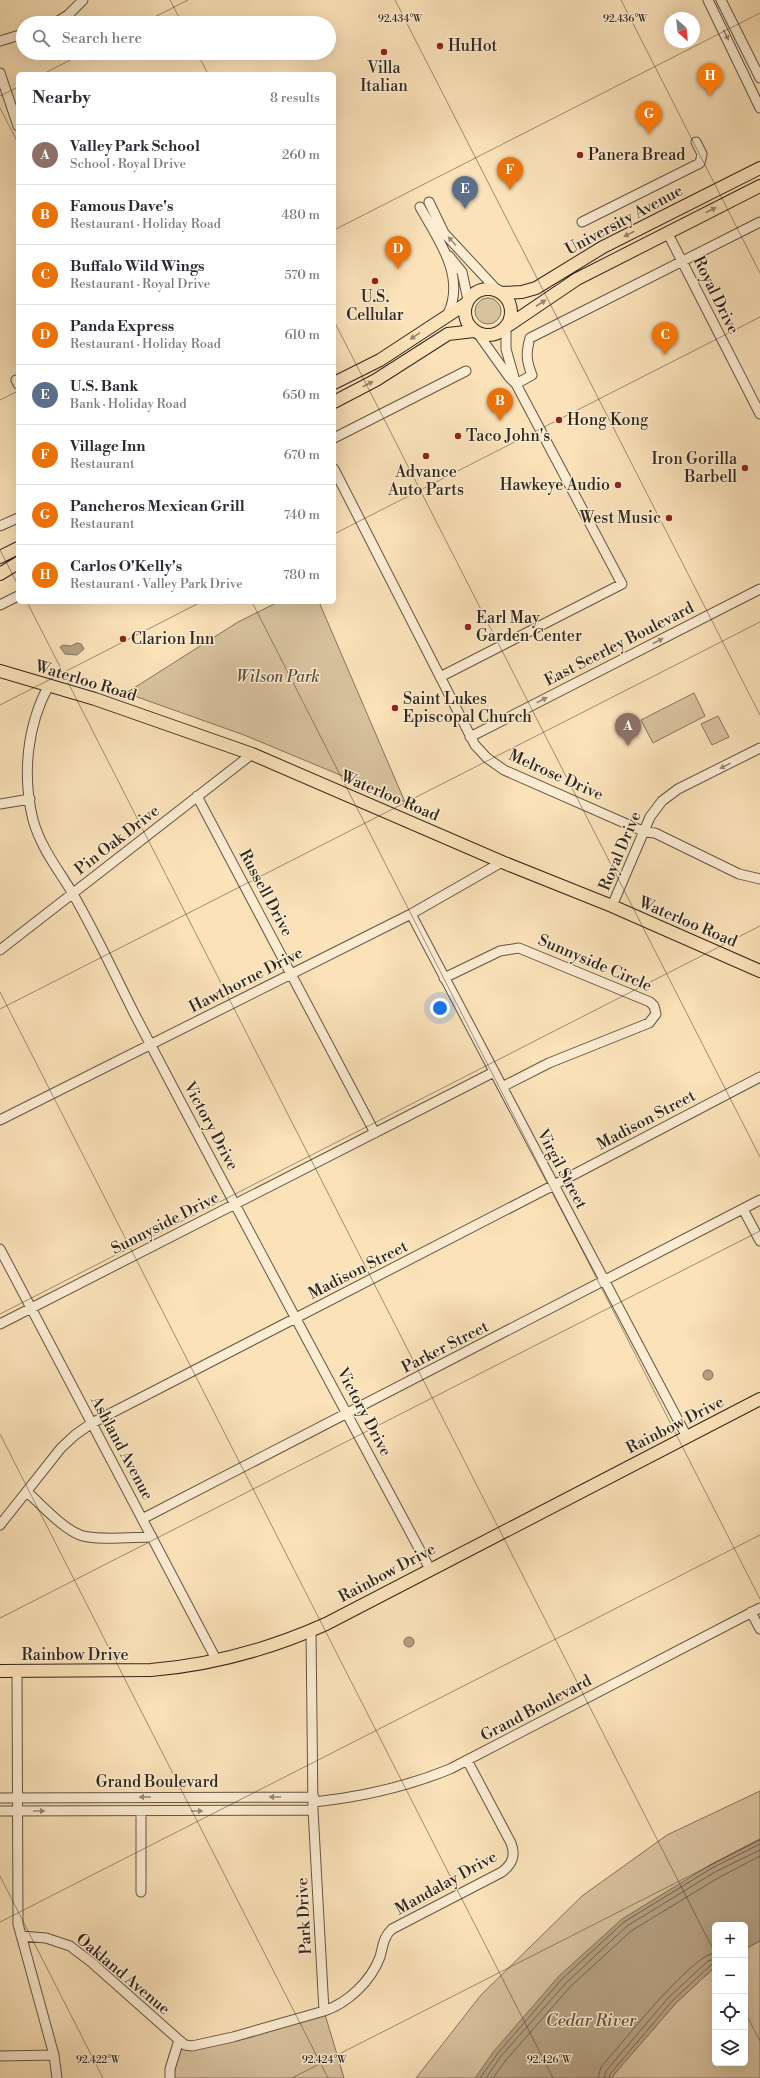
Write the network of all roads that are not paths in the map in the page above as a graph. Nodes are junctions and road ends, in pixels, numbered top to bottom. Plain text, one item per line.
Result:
1 (83, 0) edge
2 (708, 0) edge
3 (721, 0) edge
4 (66, 16) edge
5 (16, 36) edge
6 (0, 41) edge
7 (0, 73) edge
8 (760, 78) edge
9 (760, 108) edge
10 (16, 120) edge
11 (696, 142) dead end
12 (760, 168) edge
13 (760, 176) edge
14 (760, 186) edge
15 (722, 187) junction
16 (730, 200) junction
17 (429, 202) dead end
18 (420, 207) dead end
19 (582, 222) dead end
20 (760, 222) edge
21 (667, 232) junction
22 (443, 248) junction
23 (682, 262) junction
24 (499, 291) junction
25 (467, 302) junction
26 (448, 314) junction
27 (508, 327) junction
28 (477, 333) junction
29 (361, 370) junction
30 (466, 371) dead end
31 (336, 382) edge
32 (516, 384) junction
33 (336, 390) edge
34 (336, 401) edge
35 (760, 414) edge
36 (336, 437) edge
37 (336, 473) edge
38 (16, 519) edge
39 (0, 526) edge
40 (16, 549) edge
41 (0, 557) edge
42 (16, 564) edge
43 (0, 574) edge
44 (760, 589) edge
45 (16, 597) edge
46 (0, 605) edge
47 (0, 672) edge
48 (440, 677) junction
49 (49, 685) junction
50 (470, 737) junction
51 (760, 748) edge
52 (252, 754) junction
53 (197, 796) junction
54 (30, 799) junction
55 (0, 804) edge
56 (645, 832) junction
57 (502, 862) junction
58 (760, 879) edge
59 (73, 894) junction
60 (612, 906) junction
61 (411, 914) junction
62 (0, 950) edge
63 (760, 971) edge
64 (292, 974) junction
65 (444, 978) junction
66 (151, 1045) junction
67 (494, 1072) junction
68 (760, 1076) edge
69 (502, 1087) junction
70 (0, 1120) edge
71 (375, 1132) junction
72 (554, 1186) junction
73 (760, 1200) edge
74 (236, 1204) junction
75 (743, 1209) junction
76 (760, 1241) edge
77 (0, 1249) edge
78 (604, 1281) junction
79 (31, 1309) junction
80 (297, 1319) junction
81 (0, 1324) edge
82 (760, 1399) edge
83 (348, 1414) junction
84 (92, 1423) junction
85 (687, 1437) junction
86 (27, 1492) junction
87 (142, 1519) junction
88 (0, 1525) edge
89 (152, 1537) junction
90 (430, 1569) junction
91 (760, 1608) edge
92 (751, 1612) junction
93 (760, 1630) edge
94 (311, 1631) junction
95 (217, 1661) junction
96 (0, 1671) edge
97 (17, 1672) junction
98 (467, 1760) junction
99 (0, 1798) edge
100 (18, 1798) junction
101 (314, 1803) junction
102 (0, 1811) edge
103 (18, 1811) junction
104 (141, 1811) junction
105 (141, 1892) dead end
106 (21, 1936) junction
107 (324, 2011) junction
108 (179, 2040) junction
109 (0, 2056) edge
110 (54, 2056) junction
111 (57, 2078) edge
112 (170, 2078) edge

1 - 4 street
2 -> 9 street
3 - 8 street
5 - 6 street
7 - 10 street
11 - 19 street
12 - 15 main road, University Avenue
13 - 16 main road
14 - 16 main road, University Avenue
15 - 21 main road
15 -> 24 main road, University Avenue
21 -> 16 main road, University Avenue
24 -> 17 street
18 - 22 street
20 - 23 street
21 - 23 street, Royal Drive
27 -> 21 main road, University Avenue
22 - 25 street
22 - 26 street
23 - 32 street
23 - 35 street, Royal Drive
24 - 25 main road
24 - 27 main road
25 - 26 main road
25 - 28 main road
26 -> 29 main road
27 - 28 main road
27 - 32 street
28 - 32 street
34 -> 28 main road
29 - 31 main road
29 - 33 main road
30 - 36 street
32 - 48 street
37 - 48 street, Melrose Drive
38 - 39 street
40 - 41 main road
42 - 43 main road
50 -> 44 street, East Seerley Boulevard
45 - 46 street
47 - 49 main road, Waterloo Road
48 - 50 street, Melrose Drive
49 - 52 main road, Waterloo Road
49 - 54 street, Victory Drive
50 - 56 street, Melrose Drive
51 -> 56 street, Royal Drive
52 - 53 street, Pin Oak Drive
52 - 57 main road, Waterloo Road
53 - 59 street, Pin Oak Drive
53 - 64 street, Russell Drive
54 - 55 street
54 - 59 street, Victory Drive
56 - 58 street, Melrose Drive
56 - 60 street, Royal Drive
57 - 60 main road, Waterloo Road
57 - 61 street, Hawthorne Drive
59 - 62 street, Pin Oak Drive
59 - 66 street, Victory Drive
60 - 63 main road, Waterloo Road
61 - 64 street, Hawthorne Drive
61 - 65 street, Virgil Street
64 - 66 street, Hawthorne Drive
64 - 71 street, Russell Drive
65 - 67 street, Virgil Street
65 - 69 street, Sunnyside Circle
66 - 70 street, Hawthorne Drive
66 - 74 street, Victory Drive
67 - 69 street, Virgil Street
67 - 71 street, Sunnyside Drive
68 - 72 street, Madison Street
69 - 72 street, Virgil Street
71 - 74 street, Sunnyside Drive
72 - 78 street, Virgil Street
72 - 80 street, Madison Street
73 - 75 street, Parker Street
74 - 79 street, Sunnyside Drive
74 - 80 street, Victory Drive
75 - 76 street
75 - 78 street, Parker Street
77 - 79 street, Ashland Avenue
78 - 83 street, Parker Street
78 - 85 street, Virgil Street
79 - 81 street, Sunnyside Drive
79 - 84 street, Ashland Avenue
80 - 83 street, Victory Drive
80 - 84 street, Madison Street
82 - 85 main road, Rainbow Drive
83 - 87 street, Parker Street
83 - 90 street, Victory Drive
84 - 86 street, Madison Street
84 - 87 street, Ashland Avenue
85 - 90 main road, Rainbow Drive
86 - 88 street, Madison Street
86 - 89 street
87 - 89 street, Ashland Avenue
89 - 95 street, Ashland Avenue
90 - 94 main road, Rainbow Drive
91 - 92 street, Grand Boulevard
92 - 93 street
92 - 98 street, Grand Boulevard
94 - 95 main road, Rainbow Drive
94 - 101 street, Park Drive
95 - 97 main road, Rainbow Drive
96 - 97 main road, Rainbow Drive
97 - 100 street
98 - 101 street, Grand Boulevard
98 - 107 street, Mandalay Drive
99 - 100 street, Grand Boulevard
101 -> 100 street, Grand Boulevard
100 - 103 street
104 -> 101 street, Grand Boulevard
101 - 107 street, Park Drive
102 - 103 street, Grand Boulevard
103 -> 104 street, Grand Boulevard
103 - 106 street
104 - 105 street
106 - 108 street, Oakland Avenue
106 - 110 street
107 - 108 street
108 - 112 street
109 - 110 street
110 - 111 street

